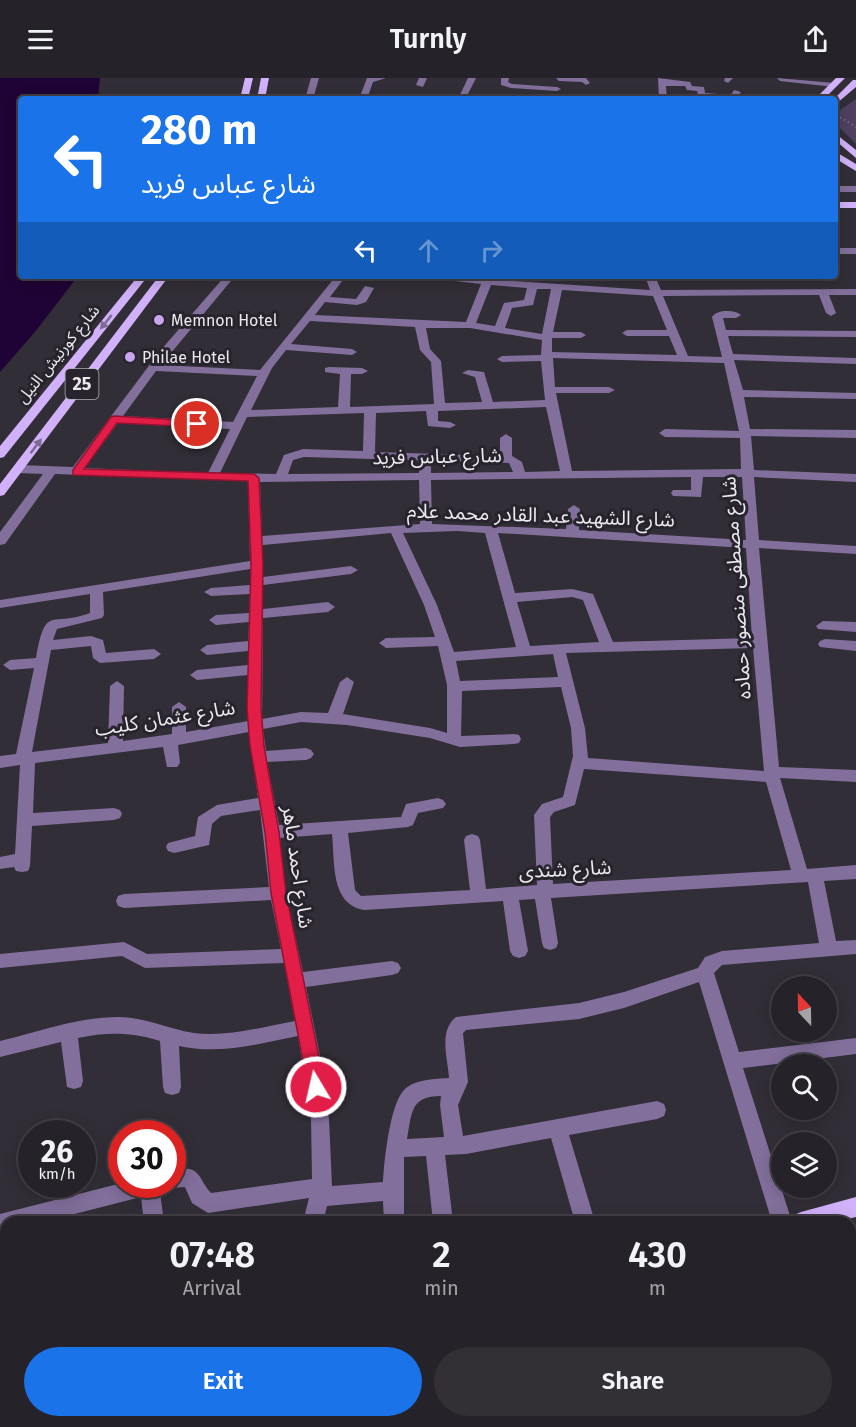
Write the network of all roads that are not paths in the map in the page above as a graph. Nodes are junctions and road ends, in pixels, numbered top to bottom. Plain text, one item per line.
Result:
1 (249, 78) edge
2 (265, 78) edge
3 (315, 78) edge
4 (382, 78) edge
5 (472, 78) edge
6 (505, 78) edge
7 (841, 78) edge
8 (559, 79) edge
9 (780, 79) edge
10 (662, 81) edge
11 (856, 82) edge
12 (586, 83) dead end
13 (834, 85) junction
14 (557, 89) junction
15 (737, 92) dead end
16 (245, 96) edge
17 (262, 96) edge
18 (310, 96) edge
19 (364, 96) edge
20 (464, 96) edge
21 (556, 96) edge
22 (663, 96) edge
23 (705, 96) edge
24 (734, 96) edge
25 (822, 96) edge
26 (838, 100) edge
27 (838, 140) edge
28 (856, 155) edge
29 (838, 156) edge
30 (856, 168) edge
31 (838, 189) edge
32 (856, 189) edge
33 (838, 204) edge
34 (856, 205) edge
35 (838, 211) edge
36 (856, 212) edge
37 (838, 251) edge
38 (856, 251) edge
39 (140, 279) edge
40 (162, 279) edge
41 (228, 279) edge
42 (339, 279) edge
43 (488, 279) edge
44 (651, 279) edge
45 (533, 285) junction
46 (557, 287) junction
47 (369, 288) dead end
48 (795, 292) junction
49 (823, 292) junction
50 (856, 292) edge
51 (655, 293) junction
52 (323, 299) junction
53 (800, 305) dead end
54 (831, 313) dead end
55 (736, 315) dead end
56 (307, 318) junction
57 (420, 324) junction
58 (470, 325) junction
59 (499, 329) junction
60 (627, 333) dead end
61 (673, 333) junction
62 (722, 333) junction
63 (856, 334) edge
64 (581, 335) dead end
65 (547, 337) junction
66 (284, 347) junction
67 (352, 352) dead end
68 (548, 356) junction
69 (502, 359) dead end
70 (684, 359) junction
71 (729, 359) junction
72 (856, 361) edge
73 (154, 368) junction
74 (329, 370) dead end
75 (345, 370) junction
76 (362, 371) dead end
77 (264, 372) junction
78 (468, 373) dead end
79 (550, 390) junction
80 (609, 390) dead end
81 (738, 393) junction
82 (856, 396) edge
83 (552, 403) junction
84 (488, 405) junction
85 (436, 407) junction
86 (370, 409) junction
87 (344, 410) junction
88 (244, 414) junction
89 (114, 419) junction
90 (450, 425) dead end
91 (238, 426) junction
92 (665, 433) dead end
93 (745, 433) junction
94 (856, 434) edge
95 (506, 438) dead end
96 (0, 454) edge
97 (369, 455) junction
98 (425, 457) junction
99 (506, 460) junction
100 (18, 470) junction
101 (51, 471) junction
102 (76, 472) junction
103 (697, 473) junction
104 (749, 473) junction
105 (519, 474) junction
106 (567, 474) junction
107 (425, 475) junction
108 (212, 476) junction
109 (281, 477) junction
110 (254, 478) junction
111 (856, 478) edge
112 (0, 492) edge
113 (677, 493) dead end
114 (574, 509) dead end
115 (426, 527) junction
116 (395, 529) junction
117 (490, 529) junction
118 (572, 533) junction
119 (0, 541) edge
120 (256, 542) junction
121 (752, 543) junction
122 (856, 550) edge
123 (257, 564) junction
124 (351, 570) dead end
125 (256, 585) junction
126 (96, 588) junction
127 (211, 592) dead end
128 (510, 598) junction
129 (0, 604) edge
130 (328, 607) dead end
131 (256, 615) junction
132 (216, 620) dead end
133 (823, 626) dead end
134 (856, 627) edge
135 (443, 641) junction
136 (386, 643) dead end
137 (759, 644) junction
138 (825, 644) dead end
139 (256, 645) junction
140 (607, 645) junction
141 (45, 646) junction
142 (856, 646) edge
143 (558, 648) junction
144 (207, 650) dead end
145 (524, 650) junction
146 (153, 654) dead end
147 (447, 657) junction
148 (42, 662) junction
149 (10, 665) dead end
150 (255, 669) junction
151 (197, 675) dead end
152 (347, 682) dead end
153 (566, 682) junction
154 (117, 686) dead end
155 (454, 686) junction
156 (179, 707) dead end
157 (334, 718) junction
158 (256, 725) junction
159 (514, 738) dead end
160 (174, 739) junction
161 (454, 741) junction
162 (115, 748) junction
163 (306, 754) dead end
164 (259, 757) junction
165 (26, 759) junction
166 (0, 762) edge
167 (172, 763) dead end
168 (579, 763) junction
169 (771, 774) junction
170 (856, 776) edge
171 (267, 803) junction
172 (438, 804) dead end
173 (114, 814) dead end
174 (24, 820) junction
175 (339, 827) junction
176 (272, 832) junction
177 (472, 840) dead end
178 (174, 847) dead end
179 (0, 863) edge
180 (856, 872) edge
181 (808, 875) junction
182 (543, 891) junction
183 (278, 893) junction
184 (510, 893) junction
185 (479, 896) junction
186 (124, 902) dead end
187 (550, 943) dead end
188 (856, 947) edge
189 (829, 949) junction
190 (519, 951) dead end
191 (290, 956) junction
192 (0, 960) edge
193 (392, 968) dead end
194 (705, 973) junction
195 (295, 981) junction
196 (305, 1027) junction
197 (69, 1034) junction
198 (169, 1034) junction
199 (856, 1046) edge
200 (0, 1049) edge
201 (734, 1061) junction
202 (74, 1081) dead end
203 (458, 1086) junction
204 (172, 1087) dead end
205 (657, 1110) dead end
206 (557, 1128) junction
207 (455, 1146) junction
208 (435, 1147) junction
209 (394, 1149) junction
210 (186, 1176) edge
211 (392, 1191) junction
212 (321, 1192) junction
213 (108, 1196) edge
214 (151, 1198) edge
215 (856, 1207) edge
216 (31, 1216) edge
217 (153, 1216) edge
218 (315, 1216) edge
219 (394, 1216) edge
220 (442, 1216) edge
221 (583, 1216) edge
222 (780, 1216) edge
223 (827, 1216) edge

1 - 16 main road
2 - 17 main road
3 - 18 street
4 - 19 street
5 - 20 street
6 - 14 street
7 - 13 main road
8 - 12 street
8 - 14 street
9 - 13 street
10 - 22 street
10 - 23 street
11 - 26 main road
13 - 25 main road
14 - 21 street
15 - 24 street
27 - 28 main road
29 - 30 main road
31 - 32 street
33 - 34 main road
35 - 36 main road
37 - 38 street
39 -> 96 main road, شارع كورنيش النيل / 25
100 -> 40 main road, شارع كورنيش النيل / 25
41 - 73 street
42 - 52 street
43 - 45 street
43 - 58 street
44 - 51 street
45 - 46 street
45 - 59 street
46 - 51 street
46 - 65 street
47 - 52 street
48 - 49 street
48 - 51 street
48 - 53 street
49 - 50 street
49 - 54 street
51 - 61 street
52 - 56 street
55 - 62 street
56 - 57 street
56 - 66 street
57 - 58 street
57 - 85 street
58 - 59 street
59 - 65 street
60 - 61 street
61 - 70 street
62 - 63 street
62 - 71 street, شارع مصطفى منصور حماده
64 - 65 street
65 - 68 street
66 - 67 street
66 - 77 street
68 - 69 street
68 - 70 street
68 - 79 street
70 - 71 street
71 - 72 street
71 - 81 street, شارع مصطفى منصور حماده
73 - 77 street
73 - 89 street
74 - 75 street
75 - 76 street
75 - 87 street
77 - 88 street
78 - 84 street
79 - 80 street
79 - 83 street
81 - 82 street
81 - 93 street, شارع مصطفى منصور حماده
83 - 84 street
83 - 106 street
84 - 85 street
85 - 86 street
85 - 90 street
86 - 87 street
86 - 97 street
87 - 88 street
88 - 91 street
89 - 91 street
89 - 102 street
91 - 108 street
92 - 93 street
93 - 94 street
93 - 104 street, شارع مصطفى منصور حماده
95 - 99 street
97 - 98 street
97 - 109 street
98 - 99 street
98 - 107 street
99 - 105 street
100 - 101 street, شارع عباس فريد
100 - 112 main road, شارع كورنيش النيل / 25
101 - 102 street, شارع عباس فريد
101 - 119 street
102 - 108 street, شارع عباس فريد
103 - 104 street, شارع عباس فريد
103 - 106 street, شارع عباس فريد
103 - 113 street
104 - 111 street, شارع عباس فريد
104 - 121 street, شارع مصطفى منصور حماده
105 - 106 street, شارع عباس فريد
105 - 107 street, شارع عباس فريد
107 - 109 street, شارع عباس فريد
107 - 115 street
108 - 110 street, شارع عباس فريد
109 - 110 street, شارع عباس فريد
110 - 120 street, شارع احمد ماهر
114 - 118 street
115 - 116 street, شارع الشهيد عبد القادر محمد علام
115 - 117 street, شارع الشهيد عبد القادر محمد علام
116 - 120 street, شارع الشهيد عبد القادر محمد علام
116 - 135 street
117 - 118 street, شارع الشهيد عبد القادر محمد علام
117 - 128 street
118 - 121 street, شارع الشهيد عبد القادر محمد علام
120 - 123 street, شارع احمد ماهر
121 - 122 street, شارع الشهيد عبد القادر محمد علام
121 - 137 street, شارع مصطفى منصور حماده
123 - 125 street, شارع احمد ماهر
123 - 126 street
124 - 125 street
125 - 127 street
125 - 131 street, شارع احمد ماهر
126 - 129 street
126 - 141 street
128 - 140 street
128 - 145 street
130 - 131 street
131 - 132 street
131 - 139 street, شارع احمد ماهر
133 - 134 street
135 - 136 street
135 - 147 street
137 - 140 street
137 - 169 street, شارع مصطفى منصور حماده
138 - 142 street
139 - 144 street
139 - 150 street, شارع احمد ماهر
140 - 143 street
141 - 146 street
141 - 148 street
143 - 145 street
143 - 153 street
145 - 147 street
147 - 155 street
148 - 149 street
148 - 165 street
150 - 151 street
150 - 158 street, شارع احمد ماهر
152 - 157 street
153 - 155 street
153 - 168 street
154 - 162 street
155 - 161 street
156 - 160 street
157 - 158 street, شارع عثمان كليب
157 - 161 street, شارع عثمان كليب
158 - 160 street, شارع عثمان كليب
158 - 164 street, شارع احمد ماهر
159 - 161 street, شارع عثمان كليب
160 - 162 street, شارع عثمان كليب
160 - 167 street
162 - 165 street, شارع عثمان كليب
163 - 164 street
164 - 171 street, شارع احمد ماهر
165 - 166 street, شارع عثمان كليب
165 - 174 street
168 - 169 street
168 - 182 street
169 - 170 street
169 - 181 street, شارع مصطفى منصور حماده
171 - 176 street, شارع احمد ماهر
171 - 178 street
172 - 175 street
173 - 174 street
174 - 179 street
175 - 176 street
175 - 185 street, شارع شندى
176 - 183 street, شارع احمد ماهر
177 - 185 street
180 - 181 street, شارع شندى
181 - 182 street, شارع شندى
181 - 189 street, شارع مصطفى منصور حماده
182 - 184 street, شارع شندى
182 - 187 street
183 - 186 street
183 - 191 street, شارع احمد ماهر
184 - 185 street, شارع شندى
184 - 190 street
188 - 189 street
189 - 194 street
191 - 192 street
191 - 195 street, شارع احمد ماهر
193 - 195 street
194 - 201 street
194 - 203 street
195 - 196 street, شارع احمد ماهر
196 - 198 street
196 - 212 street, شارع احمد ماهر
197 - 198 street
197 - 200 street
197 - 202 street
198 - 204 street
199 - 201 street
201 - 222 street
203 - 207 street
203 - 209 street
205 - 206 street
206 - 207 street
206 - 221 street
207 - 208 street
208 - 209 street
208 - 220 street
209 - 211 street
210 - 212 street
211 - 212 street
211 - 219 street
212 - 218 street, شارع احمد ماهر
213 - 216 street
214 - 217 street
215 - 223 main road

